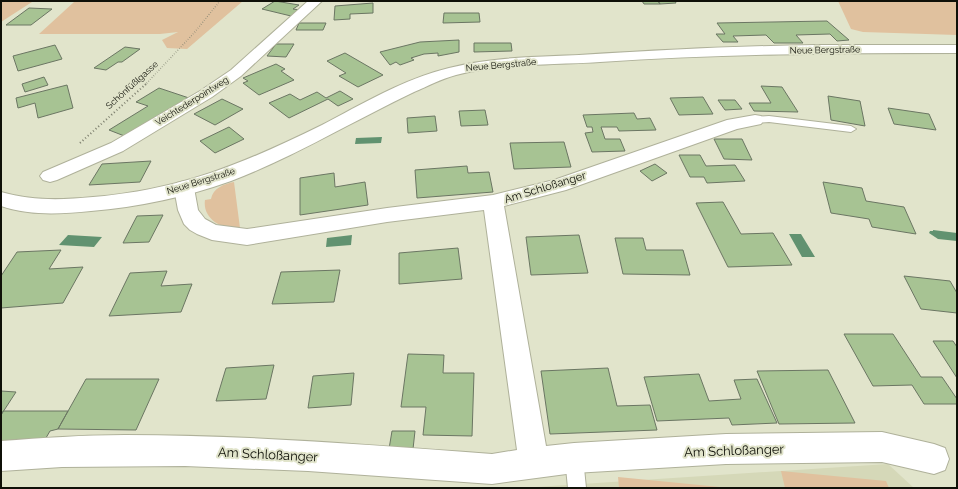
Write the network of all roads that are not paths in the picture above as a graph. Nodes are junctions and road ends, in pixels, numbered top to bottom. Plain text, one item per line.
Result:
1 (316, 1) edge
2 (957, 50) edge
3 (755, 120) joint
4 (851, 129) dead end
5 (50, 176) dead end
6 (184, 188) junction
7 (1, 199) edge
8 (493, 202) junction
9 (1, 456) edge
10 (574, 458) junction
11 (934, 459) dead end
12 (534, 463) junction
13 (577, 488) edge

1 - 5 street, Veichtederpointweg
2 - 6 street, Neue Bergstraße
3 - 4 lane, Am Schloßanger
3 - 8 street, Am Schloßanger
6 - 7 street, Neue Bergstraße
6 - 8 street, Am Schloßanger
8 - 12 street, Am Schloßanger
9 - 12 street, Am Schloßanger
10 - 11 street, Am Schloßanger
10 - 12 street, Am Schloßanger
10 - 13 lane

